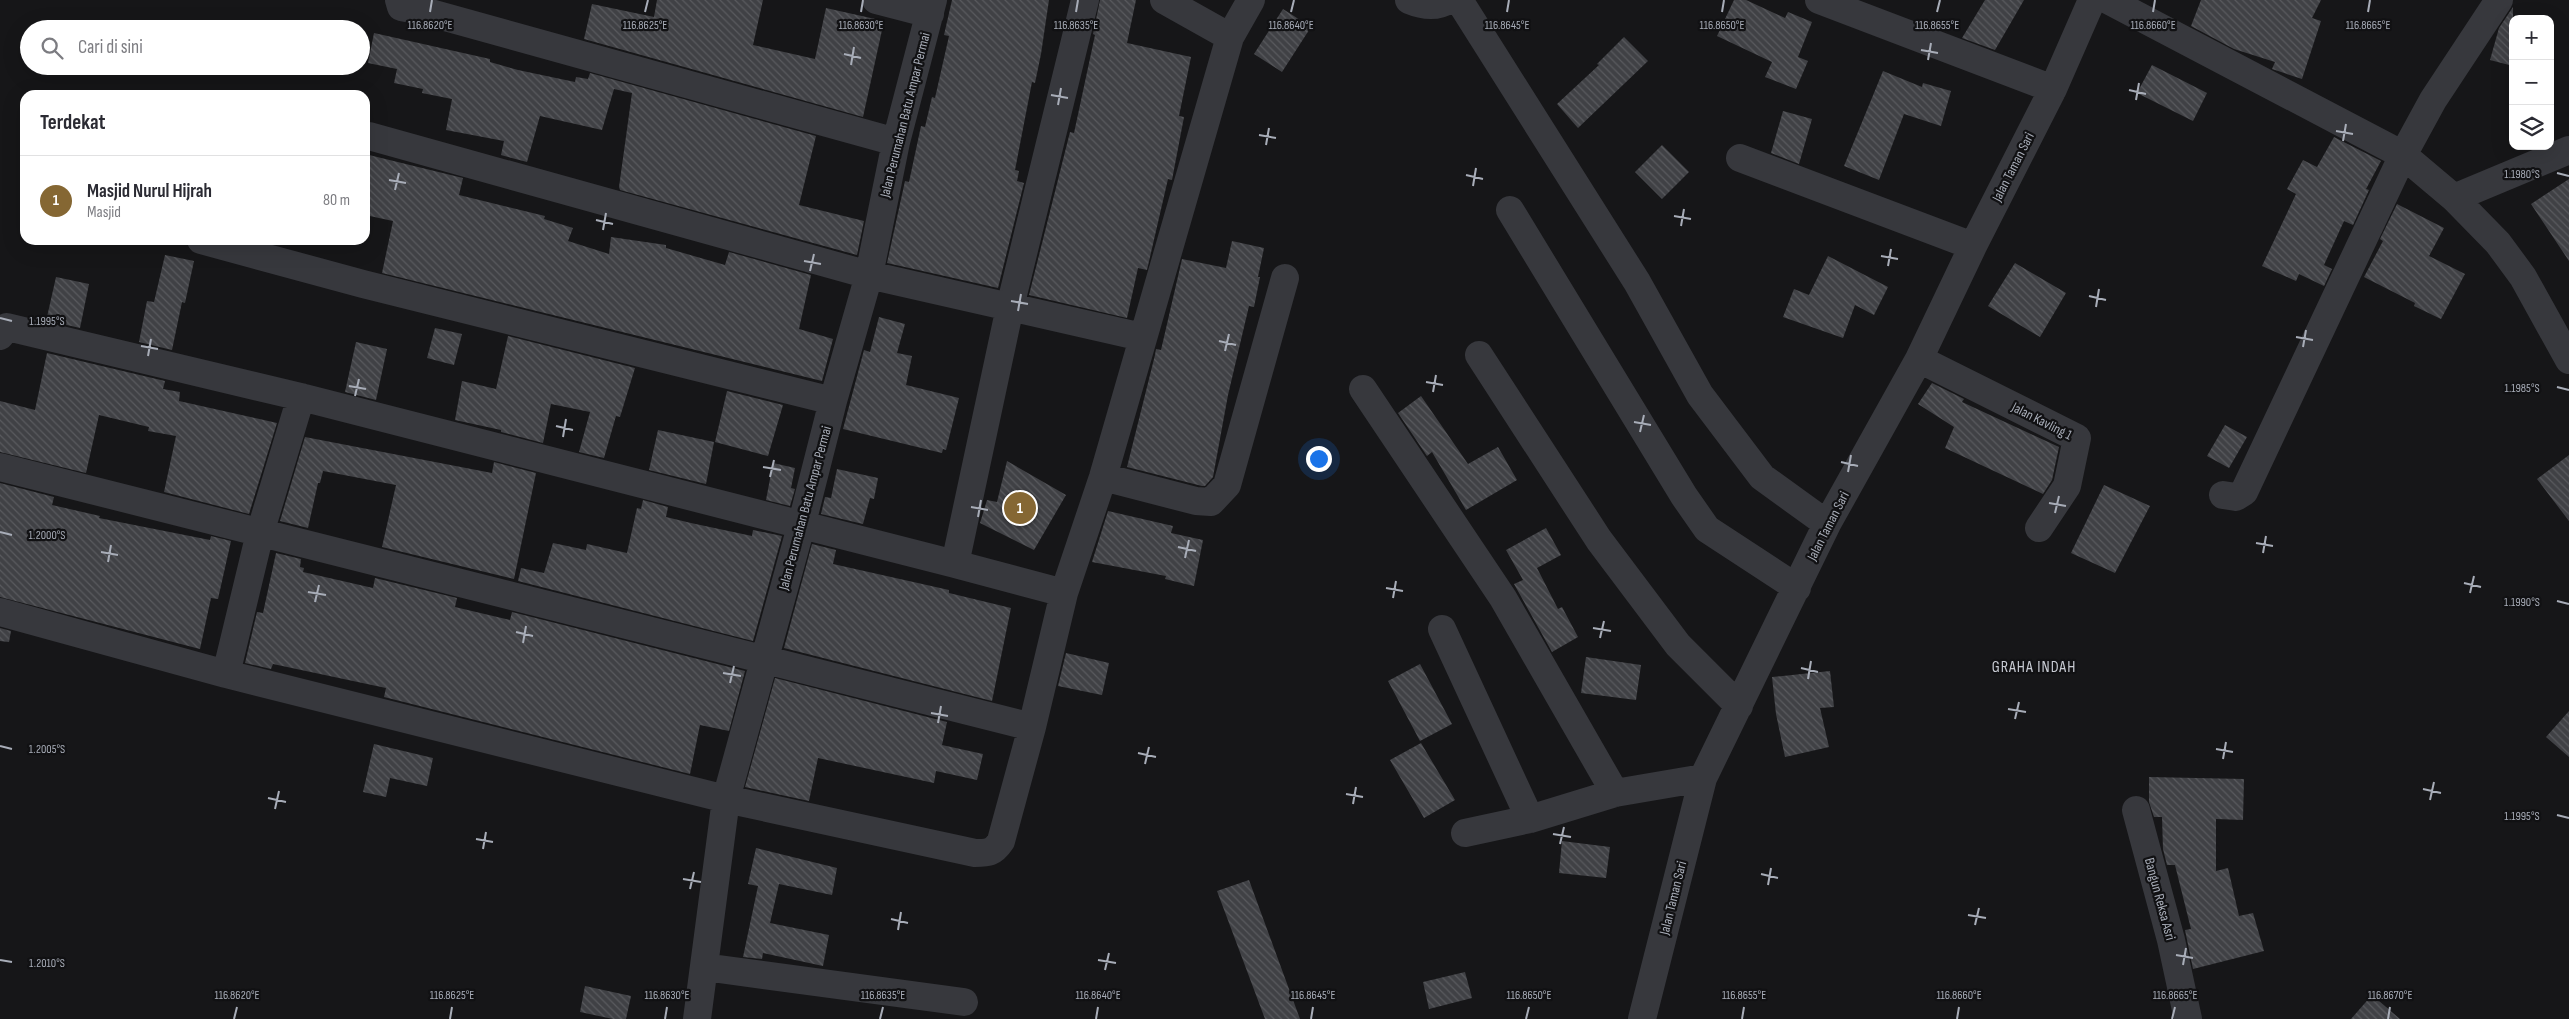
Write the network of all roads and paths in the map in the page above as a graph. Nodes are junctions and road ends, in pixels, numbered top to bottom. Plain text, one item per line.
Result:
1 (399, 0) edge
2 (876, 0) edge
3 (1086, 0) edge
4 (1164, 0) edge
5 (1252, 0) edge
6 (1409, 0) edge
7 (1448, 0) edge
8 (1459, 0) edge
9 (1819, 0) edge
10 (2092, 0) edge
11 (2108, 0) edge
12 (2492, 2) edge
13 (932, 7) edge
14 (1230, 37) junction
15 (2053, 89) junction
16 (370, 137) edge
17 (896, 142) junction
18 (2569, 150) edge
19 (2403, 156) junction
20 (1740, 158) dead end
21 (2454, 198) junction
22 (1510, 210) dead end
23 (219, 245) edge
24 (1973, 246) junction
25 (869, 274) junction
26 (1285, 278) dead end
27 (1010, 307) junction
28 (2, 329) edge
29 (1142, 337) junction
30 (1479, 355) dead end
31 (1919, 359) junction
32 (2569, 360) edge
33 (1363, 389) dead end
34 (301, 397) junction
35 (833, 401) junction
36 (0, 466) edge
37 (1103, 477) junction
38 (2223, 495) dead end
39 (802, 523) junction
40 (1827, 524) junction
41 (2039, 528) dead end
42 (260, 533) junction
43 (955, 564) junction
44 (1797, 588) junction
45 (1064, 593) junction
46 (0, 612) edge
47 (1442, 629) dead end
48 (764, 660) junction
49 (226, 674) junction
50 (1739, 706) junction
51 (1032, 727) junction
52 (1703, 778) junction
53 (1615, 793) junction
54 (726, 799) junction
55 (2136, 810) dead end
56 (1530, 819) junction
57 (1465, 833) dead end
58 (704, 967) junction
59 (964, 1002) dead end
60 (697, 1019) edge
61 (1642, 1019) edge
62 (2188, 1019) edge

1 - 17 street
2 - 13 street
3 - 27 street
4 - 14 street
5 - 14 street
6 - 7 street
8 - 40 street
9 - 15 street
10 - 15 street, Jalan Taman Sari
11 - 19 street
12 - 19 street
13 - 17 street, Jalan Perumahan Batu Ampar Permai
14 - 29 street
15 - 24 street, Jalan Taman Sari
16 - 25 street
17 - 25 street, Jalan Perumahan Batu Ampar Permai
18 - 21 street
19 - 21 street
19 - 38 street
20 - 24 street
21 - 32 street
22 - 44 street
23 - 35 street
24 - 31 street, Jalan Taman Sari
25 - 27 street
25 - 35 street, Jalan Perumahan Batu Ampar Permai
26 - 37 street
27 - 29 street
27 - 43 street
28 - 34 street
29 - 37 street
30 - 50 street
31 - 40 street, Jalan Taman Sari
31 - 41 street, Jalan Kavling 1
33 - 53 street
34 - 39 street
34 - 42 street
35 - 39 street, Jalan Perumahan Batu Ampar Permai
36 - 42 street
37 - 45 street
39 - 43 street
39 - 48 street, Jalan Perumahan Batu Ampar Permai
40 - 44 street, Jalan Taman Sari
42 - 48 street
42 - 49 street
43 - 45 street
44 - 50 street, Jalan Taman Sari
45 - 51 street
46 - 49 street
47 - 56 street
48 - 51 street
48 - 54 street, Jalan Perumahan Batu Ampar Permai
49 - 54 street
50 - 52 street, Jalan Taman Sari
51 - 54 street
52 - 53 street
52 - 61 street, Jalan Taman Sari
53 - 56 street
54 - 58 street, Jalan Perumahan Batu Ampar Permai
55 - 62 street, Bangun Reksa Asri
56 - 57 street
58 - 59 street
58 - 60 street, Jalan Perumahan Batu Ampar Permai

